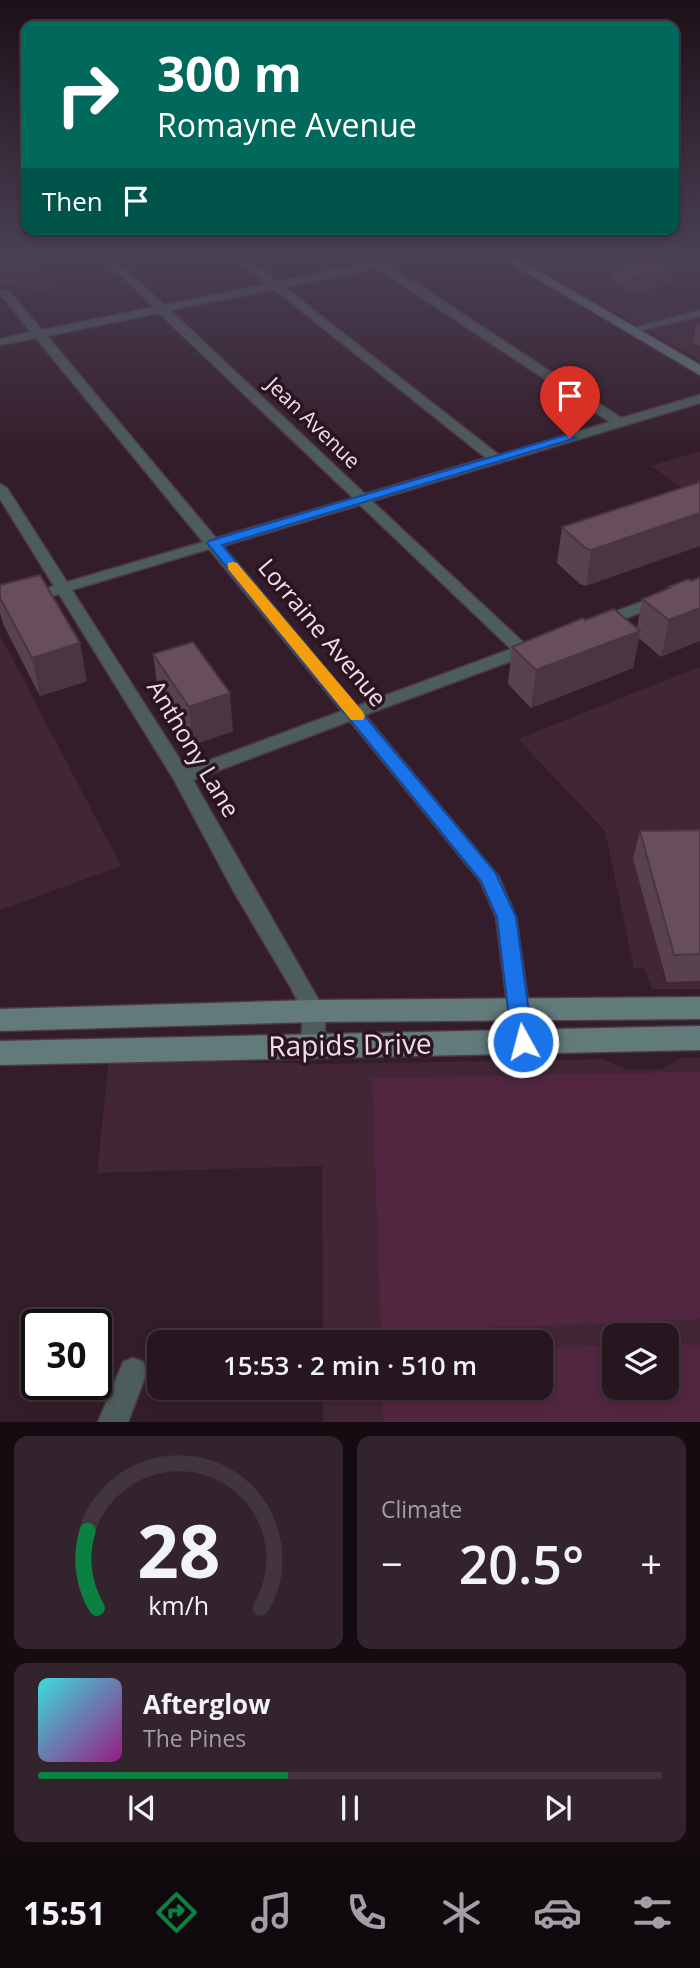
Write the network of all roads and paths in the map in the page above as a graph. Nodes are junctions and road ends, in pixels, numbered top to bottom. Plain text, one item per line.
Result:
1 (29, 321) edge
2 (102, 321) edge
3 (176, 321) edge
4 (322, 321) edge
5 (466, 321) edge
6 (617, 321) edge
7 (667, 321) edge
8 (632, 330) junction
9 (40, 334) junction
10 (0, 342) edge
11 (700, 371) edge
12 (700, 400) edge
13 (620, 423) junction
14 (497, 460) junction
15 (0, 488) edge
16 (363, 499) junction
17 (214, 543) junction
18 (700, 585) edge
19 (63, 588) junction
20 (0, 607) edge
21 (586, 627) edge
22 (547, 642) edge
23 (522, 651) junction
24 (355, 713) junction
25 (182, 777) junction
26 (700, 1008) edge
27 (519, 1009) junction
28 (314, 1012) junction
29 (0, 1020) edge
30 (700, 1038) edge
31 (523, 1042) junction
32 (313, 1046) junction
33 (0, 1053) edge
34 (133, 1371) dead end
35 (113, 1422) edge

1 - 9 street, Lorraine Avenue
2 - 9 street
3 - 16 street, Jean Avenue
4 - 14 street
5 - 13 street
6 - 8 street
7 - 8 street
8 - 11 street
9 - 10 street
9 - 17 street, Lorraine Avenue
12 - 13 street
13 - 14 street
14 - 16 street
15 - 19 street, Anthony Lane
16 - 17 street
16 - 23 street, Jean Avenue
17 - 19 street
17 - 24 street, Lorraine Avenue
18 - 21 street
19 - 20 street
19 - 25 street, Anthony Lane
22 - 23 street
23 - 24 street
24 - 25 street
24 - 27 street, Lorraine Avenue
25 - 28 street, Anthony Lane
26 - 27 street, Rapids Drive
27 - 28 street, Rapids Drive
27 - 31 street, Lorraine Avenue
28 - 29 street, Rapids Drive
28 - 32 street
30 - 31 street, Rapids Drive
31 - 32 street, Rapids Drive
32 - 33 street, Rapids Drive
34 - 35 street

